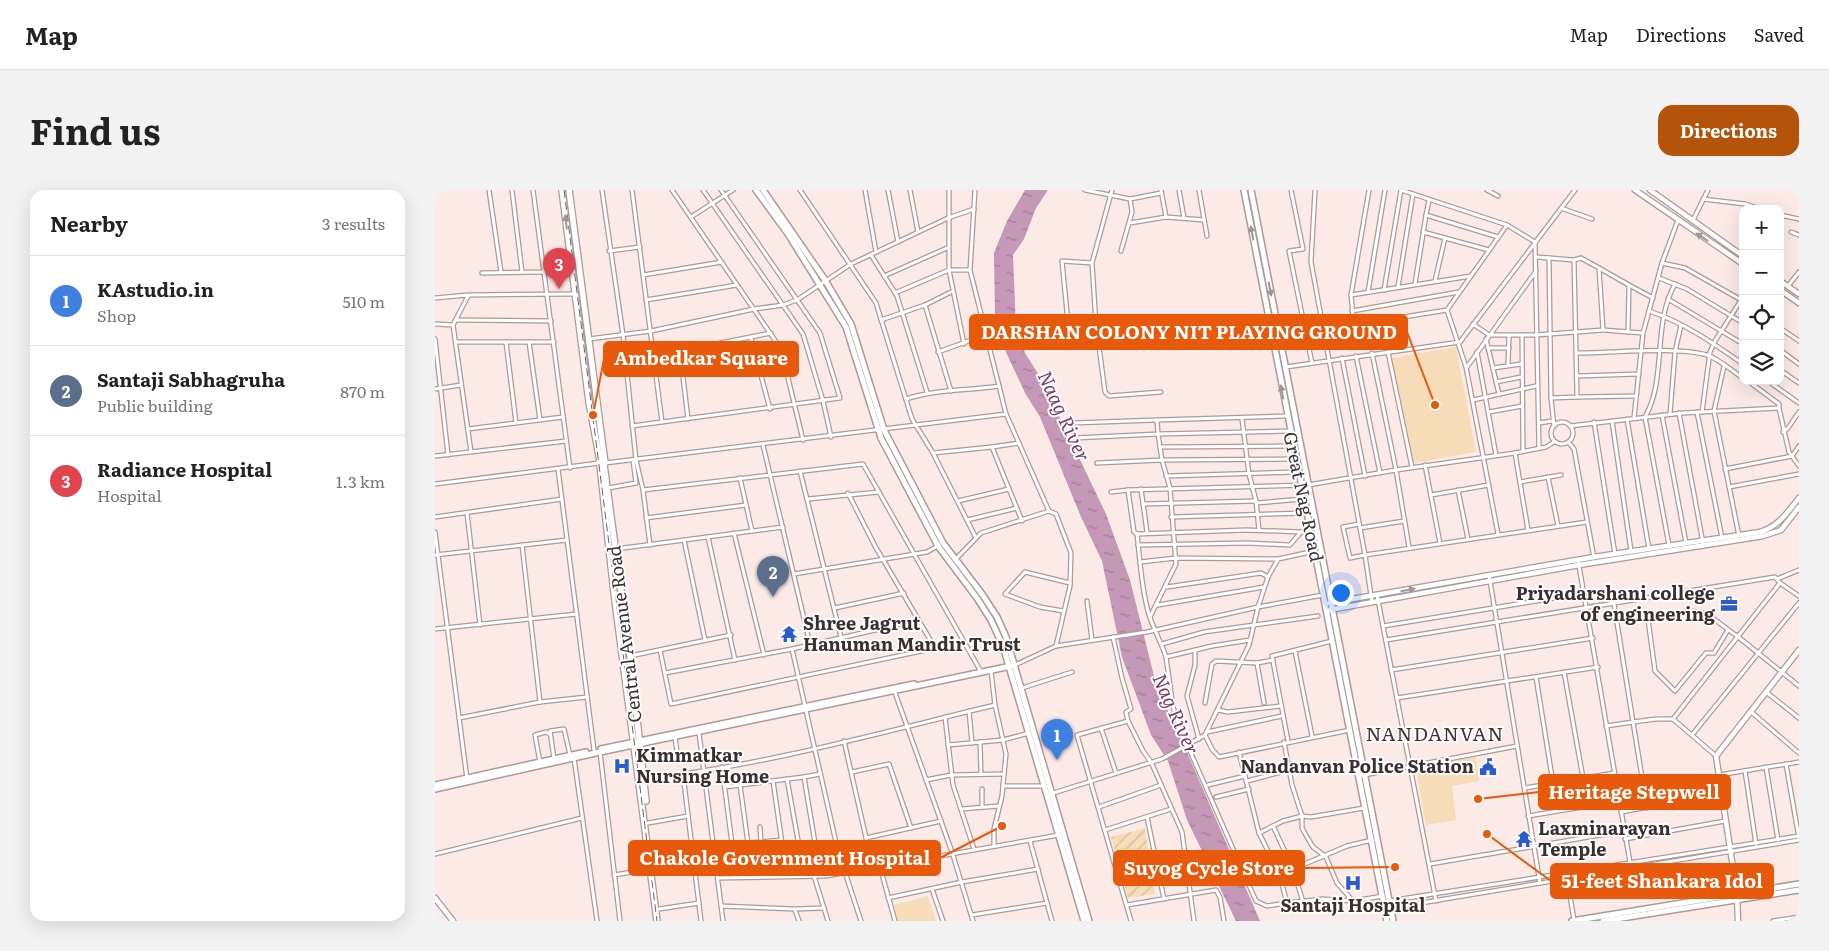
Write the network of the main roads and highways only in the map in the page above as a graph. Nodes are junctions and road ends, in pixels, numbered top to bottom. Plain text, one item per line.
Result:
1 (562, 190) edge
2 (569, 190) edge
3 (756, 190) edge
4 (763, 190) edge
5 (1244, 190) edge
6 (1251, 190) edge
7 (822, 282) junction
8 (1285, 367) junction
9 (1278, 368) junction
10 (602, 463) junction
11 (941, 544) junction
12 (1013, 664) junction
13 (894, 690) junction
14 (805, 708) junction
15 (1032, 732) junction
16 (636, 743) junction
17 (572, 756) junction
18 (1362, 775) junction
19 (468, 780) junction
20 (435, 785) edge
21 (435, 790) edge
22 (1062, 834) junction
23 (653, 867) junction
24 (1799, 884) edge
25 (1799, 890) edge
26 (1737, 897) junction
27 (659, 921) edge
28 (1084, 921) edge
29 (1089, 921) edge
30 (1387, 921) edge
31 (1393, 921) edge
32 (1573, 921) edge
33 (1603, 921) edge

10 -> 1 main road
2 - 10 main road, Central Avenue Road
3 - 7 main road
4 - 7 main road
9 -> 5 main road, Great Nag Road
6 -> 8 main road, Great Nag Road
7 - 11 main road
8 - 9 main road
8 - 18 main road, Great Nag Road
18 -> 9 main road, Great Nag Road
10 - 16 main road
10 - 16 main road, Central Avenue Road
11 - 12 main road
11 - 12 main road
12 - 13 main road
12 - 13 main road
12 - 15 main road
12 - 15 main road
13 - 14 main road
14 - 16 main road
14 - 16 main road
15 - 22 main road
16 - 17 main road
16 - 23 main road
16 - 23 main road, Central Avenue Road
17 - 19 main road
17 - 19 main road
18 - 30 main road, Great Nag Road
18 - 31 main road, Great Nag Road
19 - 20 main road
19 - 21 main road
22 - 28 main road
22 - 29 main road
23 - 27 main road
23 - 27 main road, Central Avenue Road
24 - 26 main road
25 - 26 main road
26 - 32 main road
26 - 33 main road

